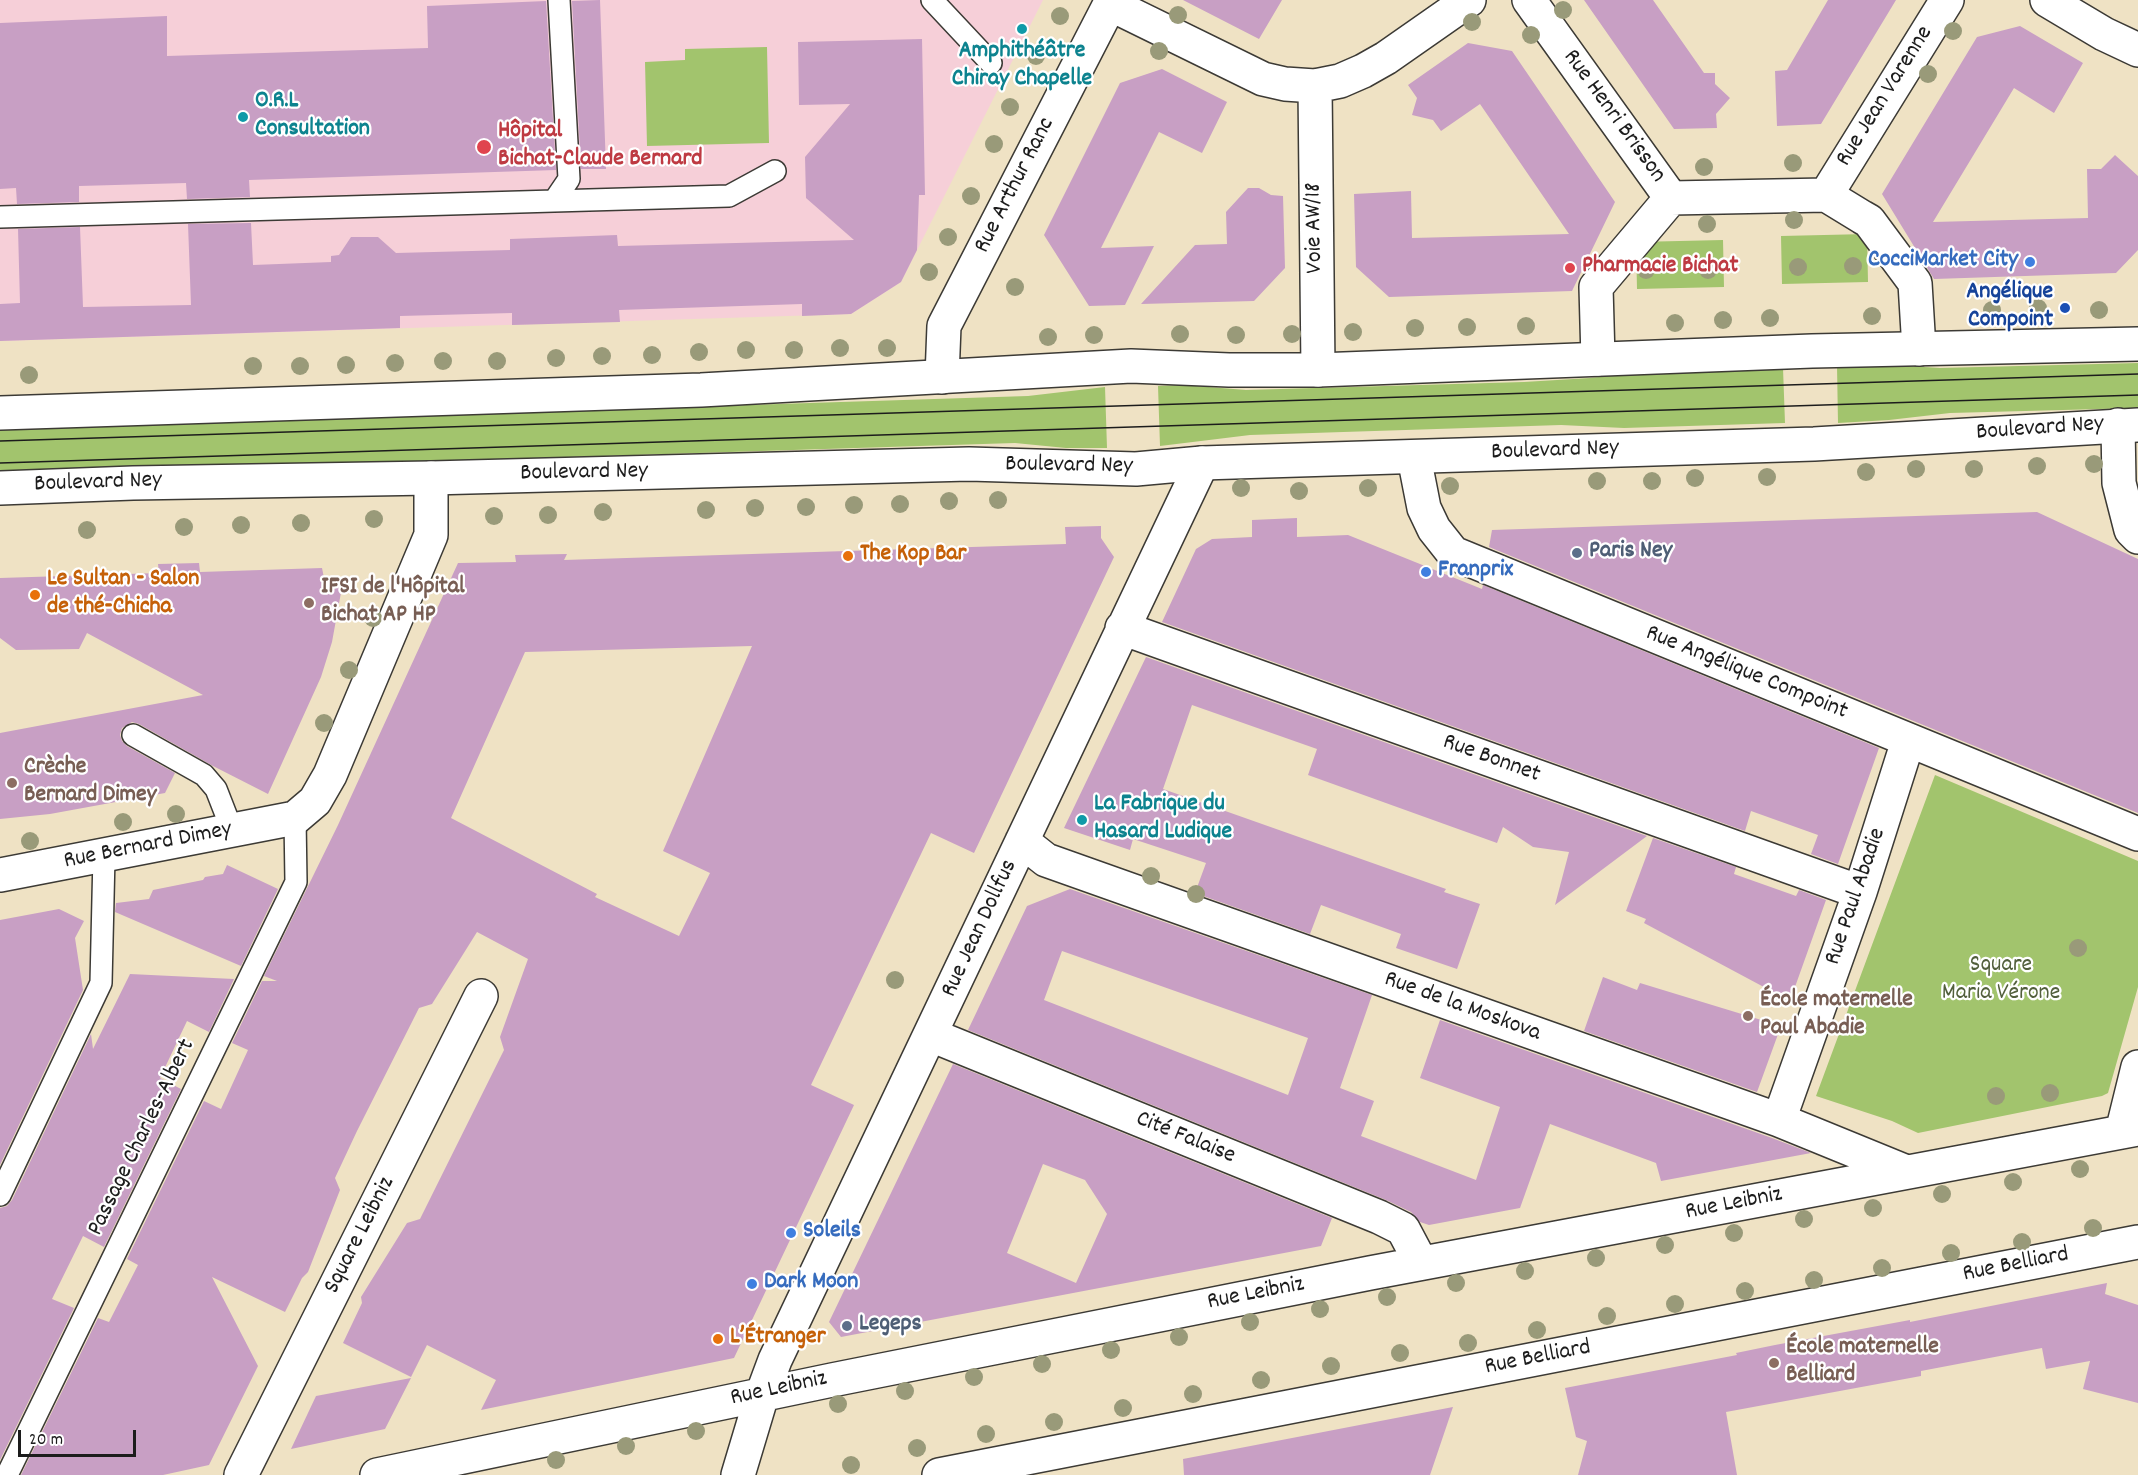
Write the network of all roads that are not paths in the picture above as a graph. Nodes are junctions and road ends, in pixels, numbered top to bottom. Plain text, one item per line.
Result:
1 (559, 0) edge
2 (932, 0) edge
3 (1469, 0) edge
4 (1529, 0) edge
5 (1947, 0) edge
6 (2048, 0) edge
7 (1111, 2) edge
8 (2138, 50) edge
9 (991, 63) dead end
10 (1315, 86) junction
11 (775, 171) dead end
12 (1826, 195) junction
13 (1671, 198) junction
14 (555, 201) junction
15 (0, 217) edge
16 (2138, 344) edge
17 (1919, 349) junction
18 (1598, 358) junction
19 (1318, 370) junction
20 (942, 377) junction
21 (0, 413) edge
22 (2128, 425) edge
23 (1414, 457) junction
24 (1202, 463) junction
25 (431, 478) junction
26 (0, 488) edge
27 (2138, 537) edge
28 (1122, 628) junction
29 (133, 735) dead end
30 (1908, 741) junction
31 (295, 818) junction
32 (232, 830) junction
33 (2138, 834) edge
34 (1022, 841) junction
35 (104, 856) junction
36 (0, 875) edge
37 (1860, 892) junction
38 (482, 996) dead end
39 (931, 1035) junction
40 (2138, 1067) edge
41 (1779, 1120) junction
42 (2130, 1130) edge
43 (1904, 1171) junction
44 (0, 1195) edge
45 (2138, 1242) edge
46 (1421, 1263) junction
47 (762, 1395) junction
48 (7, 1475) edge
49 (241, 1475) edge
50 (377, 1475) edge
51 (738, 1475) edge
52 (939, 1475) edge

1 - 14 lane
2 - 9 lane
3 - 10 street
4 - 13 street, Rue Henri Brisson
5 - 12 street, Rue Jean Varenne
6 - 8 street
7 - 10 street
7 - 20 street, Rue Arthur Ranc
10 - 19 street, Voie AW/18
11 - 14 lane
12 - 13 street, Rue Jean Varenne
12 - 17 street, Rue Jean Varenne
13 - 18 street, Rue Henri Brisson
14 - 15 lane
16 - 17 street
17 - 18 street
18 - 19 street
19 - 20 street
20 - 21 street
22 - 23 street, Boulevard Ney
22 - 27 street
23 - 24 street, Boulevard Ney
23 - 30 street, Rue Angélique Compoint
24 - 25 street, Boulevard Ney
24 - 28 street, Rue Jean Dollfus
25 - 26 street, Boulevard Ney
25 - 31 street
28 - 34 street, Rue Jean Dollfus
28 - 37 street, Rue Bonnet
29 - 32 lane
30 - 33 street, Rue Angélique Compoint
30 - 37 street, Rue Paul Abadie
31 - 32 street, Rue Bernard Dimey
31 - 48 lane, Passage Charles-Albert
32 - 35 street, Rue Bernard Dimey
34 - 39 street, Rue Jean Dollfus
34 - 41 street, Rue de la Moskova
35 - 36 street, Rue Bernard Dimey
35 - 44 lane
37 - 41 street, Rue Paul Abadie
38 - 49 street, Square Leibniz
39 - 46 street, Cité Falaise
39 - 47 street, Rue Jean Dollfus
40 - 42 street
41 - 43 street, Rue de la Moskova
42 - 43 street, Rue Leibniz
43 - 46 street, Rue Leibniz
45 - 52 street, Rue Belliard
46 - 47 street, Rue Leibniz
47 - 50 street, Rue Leibniz
47 - 51 street, Rue Jean Dollfus

